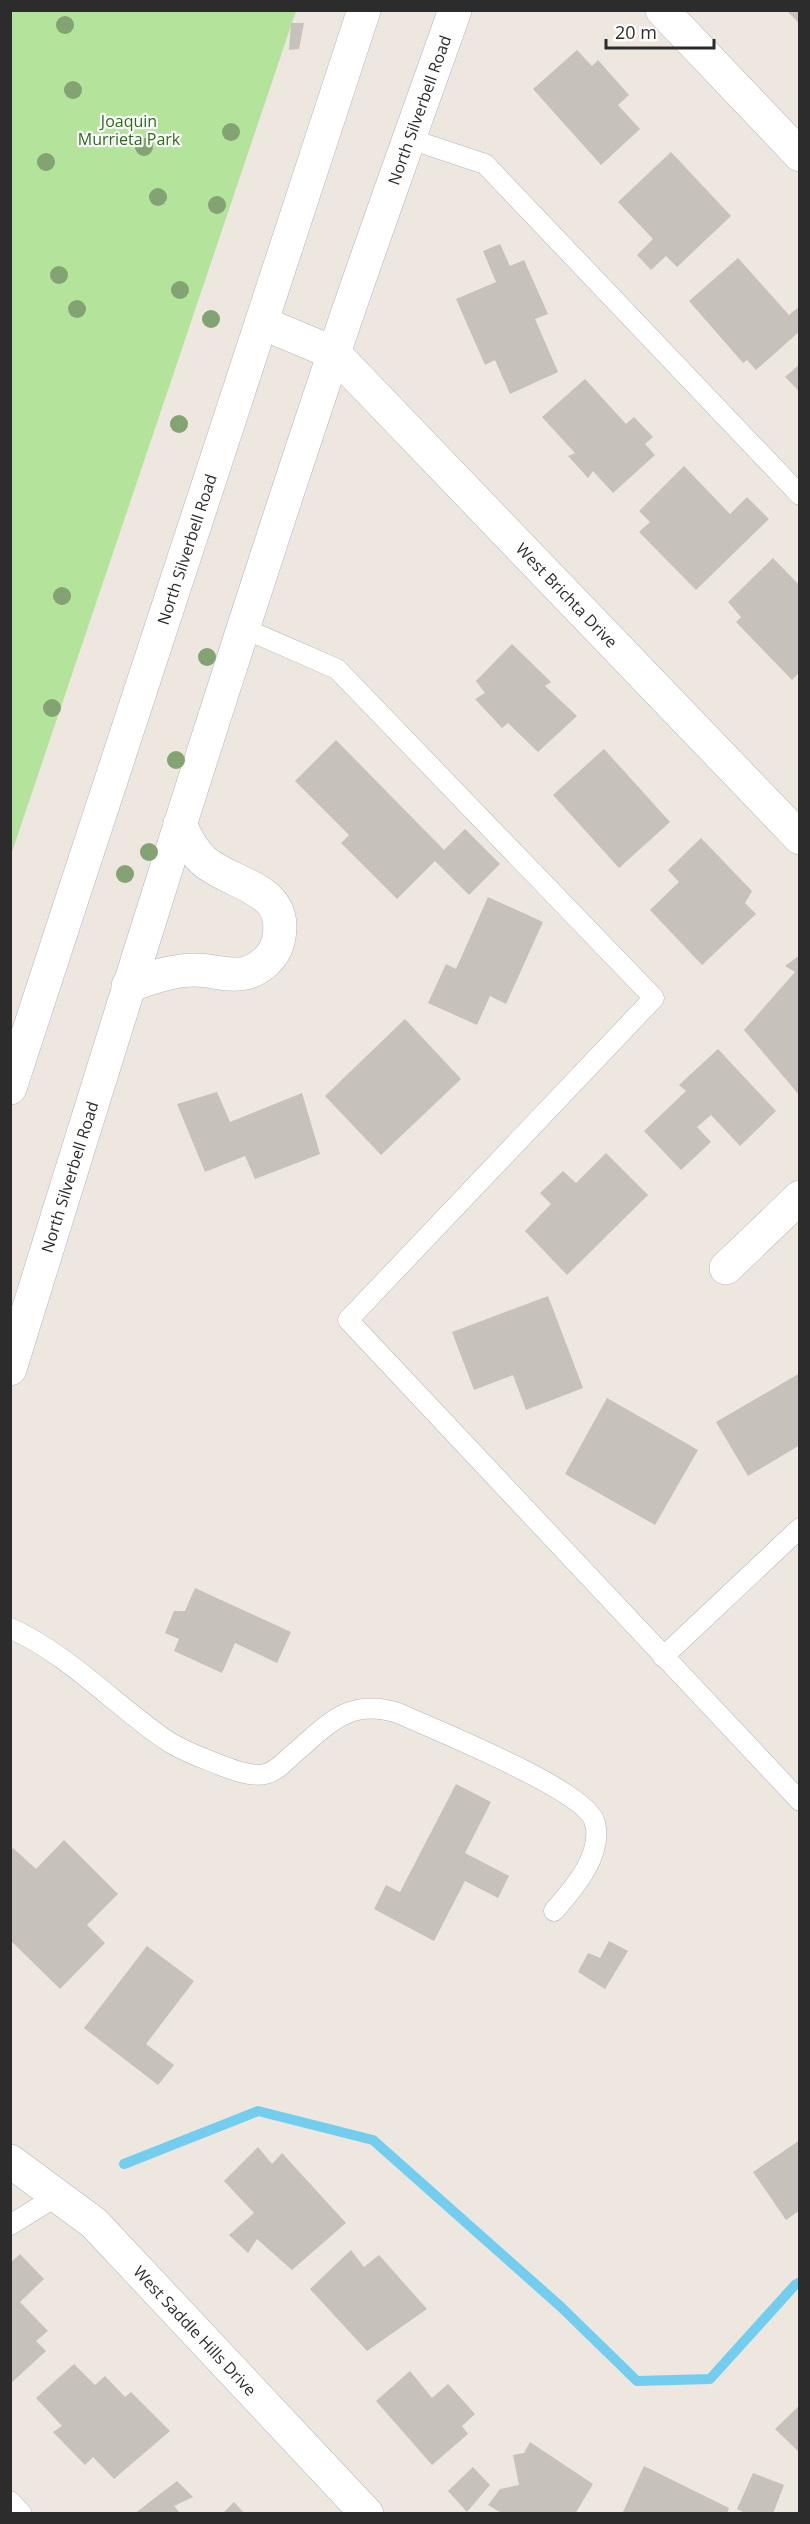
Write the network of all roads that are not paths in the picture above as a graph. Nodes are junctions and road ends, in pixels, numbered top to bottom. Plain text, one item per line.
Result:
1 (364, 10) edge
2 (455, 10) edge
3 (662, 10) edge
4 (410, 139) junction
5 (800, 155) edge
6 (262, 323) junction
7 (334, 353) junction
8 (800, 495) edge
9 (243, 628) junction
10 (180, 824) junction
11 (800, 838) edge
12 (128, 986) junction
13 (10, 1088) edge
14 (800, 1197) edge
15 (726, 1268) dead end
16 (10, 1369) edge
17 (800, 1528) edge
18 (10, 1628) edge
19 (663, 1657) junction
20 (800, 1801) edge
21 (554, 1911) dead end
22 (10, 2161) edge
23 (57, 2196) junction
24 (10, 2225) edge
25 (10, 2501) edge
26 (22, 2514) edge
27 (367, 2514) edge

1 - 6 main road, North Silverbell Road
2 - 4 main road, North Silverbell Road
3 - 5 main road
4 - 7 main road, North Silverbell Road
4 - 8 lane
6 - 7 main road
6 - 13 main road, North Silverbell Road
7 - 9 main road, North Silverbell Road
7 - 11 main road, West Brichta Drive
9 - 10 main road, North Silverbell Road
9 - 19 lane
10 - 12 main road, North Silverbell Road
10 - 12 main road
12 - 16 main road, North Silverbell Road
14 - 15 main road
17 - 19 lane
18 - 21 lane
19 - 20 lane
22 - 23 main road, West Saddle Hills Drive
23 - 24 lane
23 - 27 main road, West Saddle Hills Drive
25 - 26 lane

